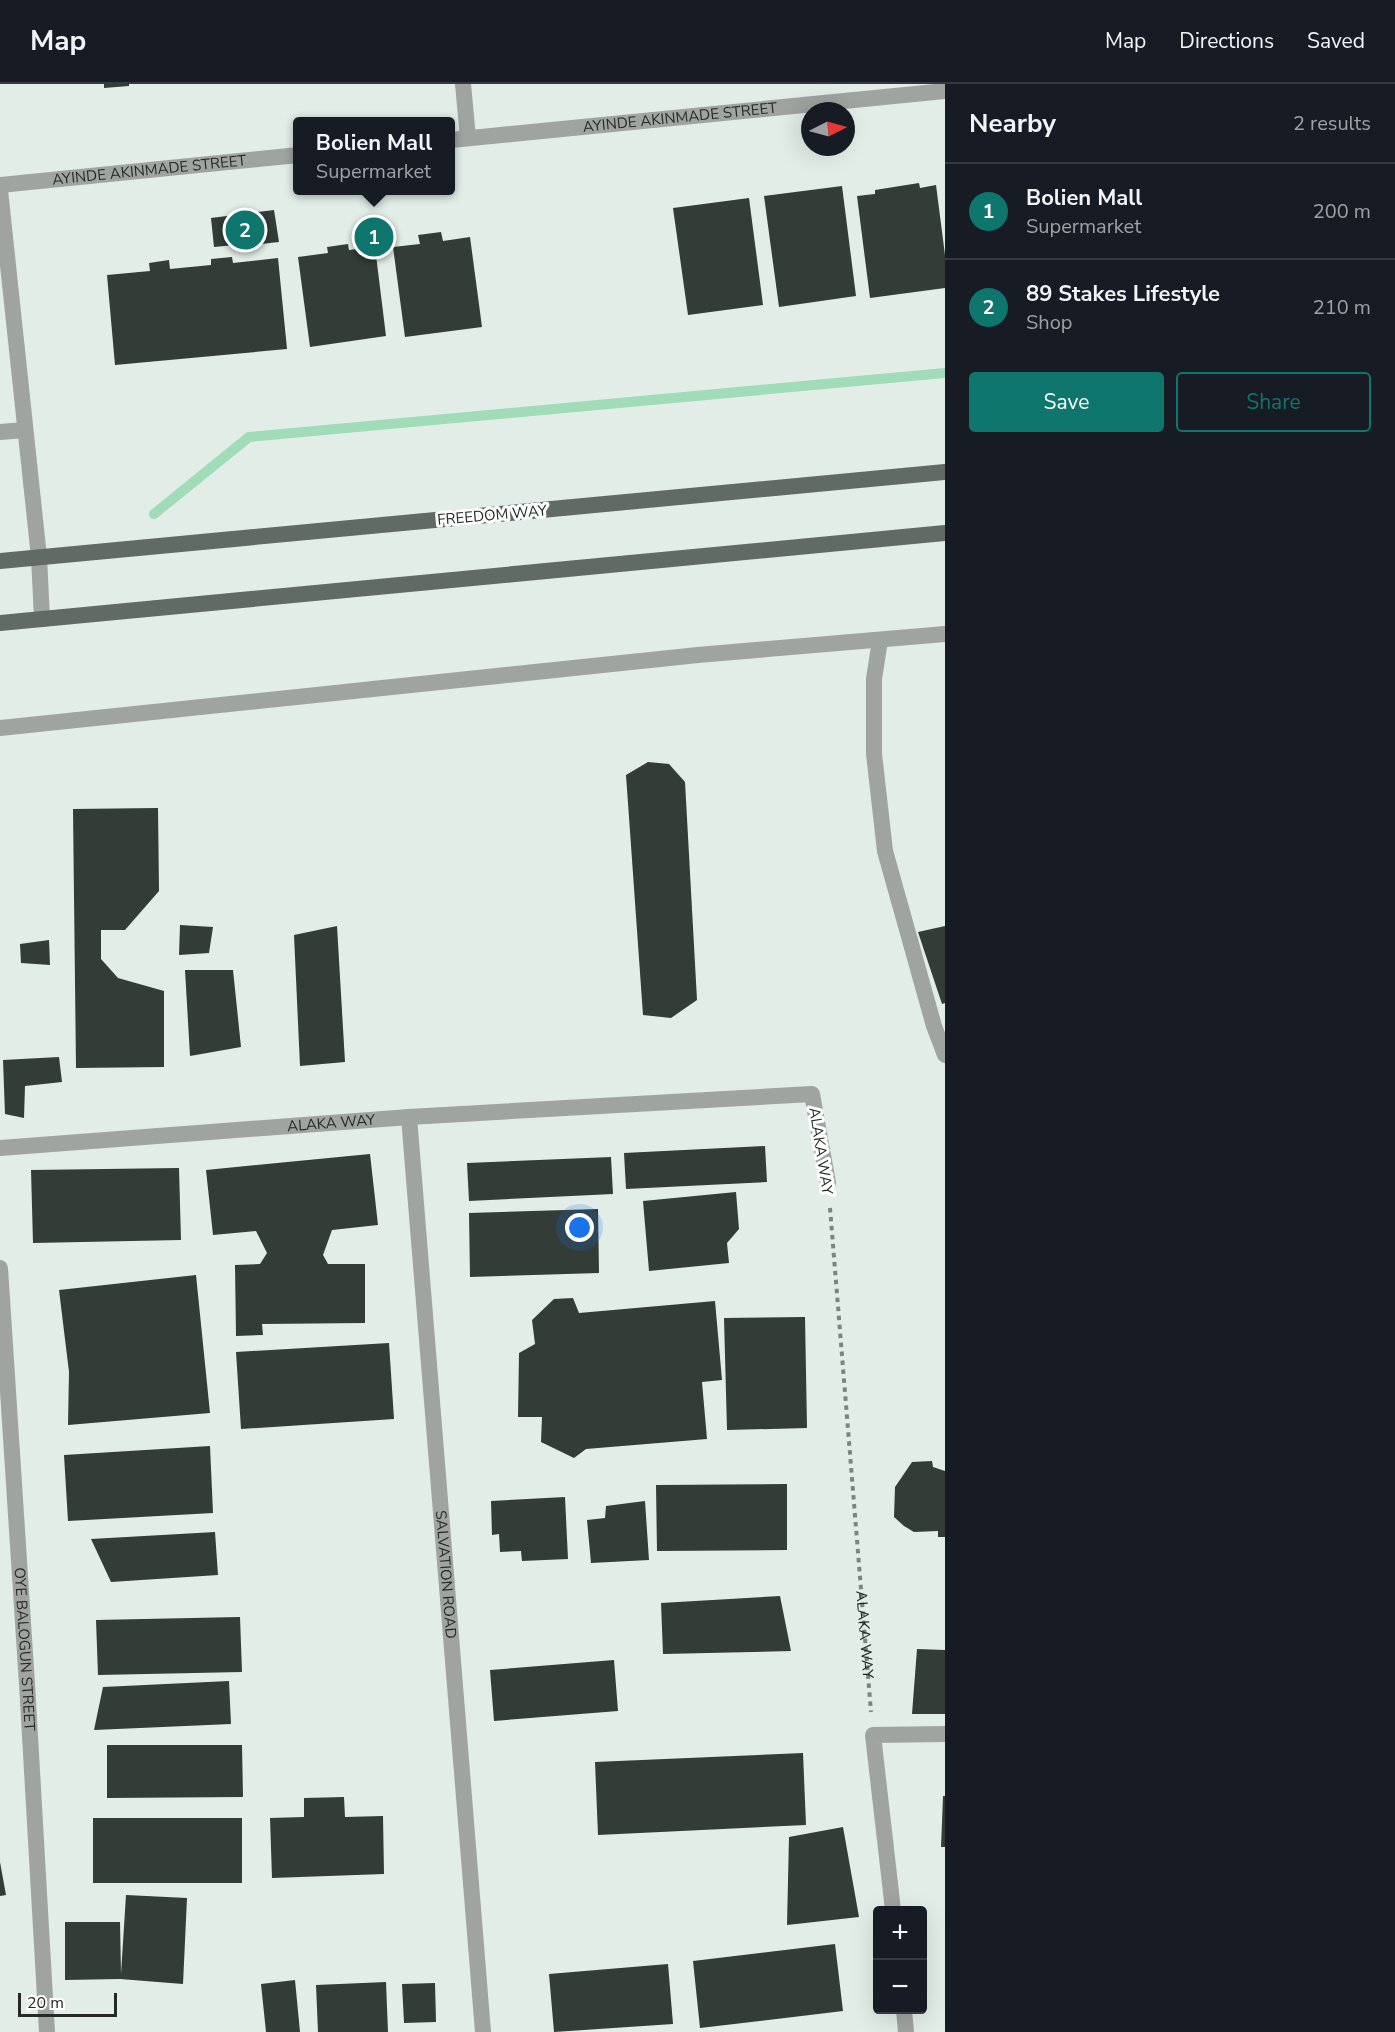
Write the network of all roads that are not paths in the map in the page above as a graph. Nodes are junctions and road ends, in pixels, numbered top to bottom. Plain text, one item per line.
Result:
1 (463, 84) edge
2 (942, 89) edge
3 (468, 138) junction
4 (455, 139) edge
5 (293, 155) edge
6 (0, 185) edge
7 (0, 190) edge
8 (25, 430) junction
9 (0, 432) edge
10 (945, 472) edge
11 (945, 533) edge
12 (39, 557) junction
13 (0, 561) edge
14 (42, 619) junction
15 (0, 622) edge
16 (945, 634) edge
17 (880, 640) junction
18 (0, 728) edge
19 (945, 1055) edge
20 (409, 1117) junction
21 (0, 1148) edge
22 (828, 1184) road end
23 (0, 1268) edge
24 (945, 1734) edge
25 (892, 1906) edge
26 (904, 2014) edge
27 (46, 2032) edge
28 (483, 2032) edge
29 (906, 2032) edge

1 - 3 street
2 - 3 street, AYINDE AKINMADE STREET
3 - 4 street, AYINDE AKINMADE STREET
5 - 6 street, AYINDE AKINMADE STREET
7 - 8 street
8 - 9 street
8 - 12 street
10 - 12 main road, FREEDOM WAY
11 - 14 main road
12 - 13 main road, FREEDOM WAY
12 - 14 street
14 - 15 main road
16 - 17 street
17 - 18 street
17 - 19 street
20 - 21 street, ALAKA WAY
20 - 22 street, ALAKA WAY
20 - 28 street, SALVATION ROAD
23 - 27 street, OYE BALOGUN STREET
24 - 25 street
26 - 29 street

